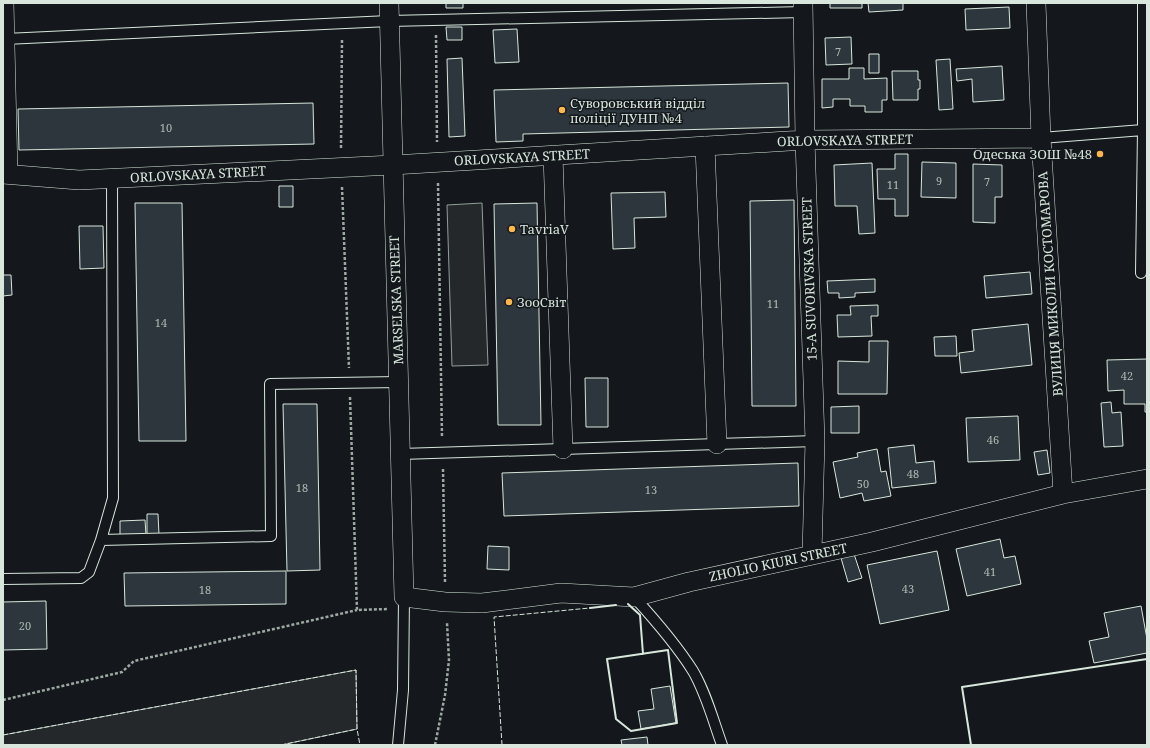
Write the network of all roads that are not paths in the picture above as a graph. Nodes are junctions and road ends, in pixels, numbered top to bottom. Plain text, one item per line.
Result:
1 (1036, 3) edge
2 (1143, 3) edge
3 (4, 6) edge
4 (803, 7) edge
5 (389, 12) edge
6 (5, 39) junction
7 (1143, 130) junction
8 (1041, 138) junction
9 (805, 140) junction
10 (705, 146) junction
11 (553, 155) junction
12 (392, 165) junction
13 (6, 174) edge
14 (112, 178) junction
15 (1142, 273) dead end
16 (399, 382) junction
17 (815, 441) junction
18 (717, 444) junction
19 (563, 449) junction
20 (401, 454) junction
21 (1147, 479) edge
22 (1064, 494) junction
23 (100, 540) junction
24 (812, 554) junction
25 (3, 579) edge
26 (634, 597) junction
27 (404, 603) junction
28 (398, 745) edge
29 (722, 745) edge

1 - 8 street, ВУЛИЦЯ МИКОЛИ КОСТОМАРОВА
2 - 7 lane
3 - 6 street
4 - 5 lane
4 - 9 street, 15-A SUVORIVSKA STREET
5 - 6 lane
5 - 12 street, MARSELSKA STREET
6 - 13 street
7 - 8 lane
7 - 15 lane
8 - 9 street, ORLOVSKAYA STREET
8 - 22 street, ВУЛИЦЯ МИКОЛИ КОСТОМАРОВА
9 - 10 street, ORLOVSKAYA STREET
9 - 17 street, 15-A SUVORIVSKA STREET
10 - 11 street, ORLOVSKAYA STREET
10 - 18 street
11 - 12 street, ORLOVSKAYA STREET
11 - 19 street
12 - 14 street, ORLOVSKAYA STREET
12 - 16 street, MARSELSKA STREET
13 - 14 street, ORLOVSKAYA STREET
14 - 23 lane
16 - 20 street, MARSELSKA STREET
16 - 23 lane
17 - 18 lane
17 - 24 street, 15-A SUVORIVSKA STREET
18 - 19 lane
19 - 20 lane
20 - 27 street, MARSELSKA STREET
21 - 22 street, ZHOLIO KIURI STREET
22 - 24 street, ZHOLIO KIURI STREET
23 - 25 lane
24 - 26 street, ZHOLIO KIURI STREET
26 - 27 street, ZHOLIO KIURI STREET
26 - 29 lane
27 - 28 lane

